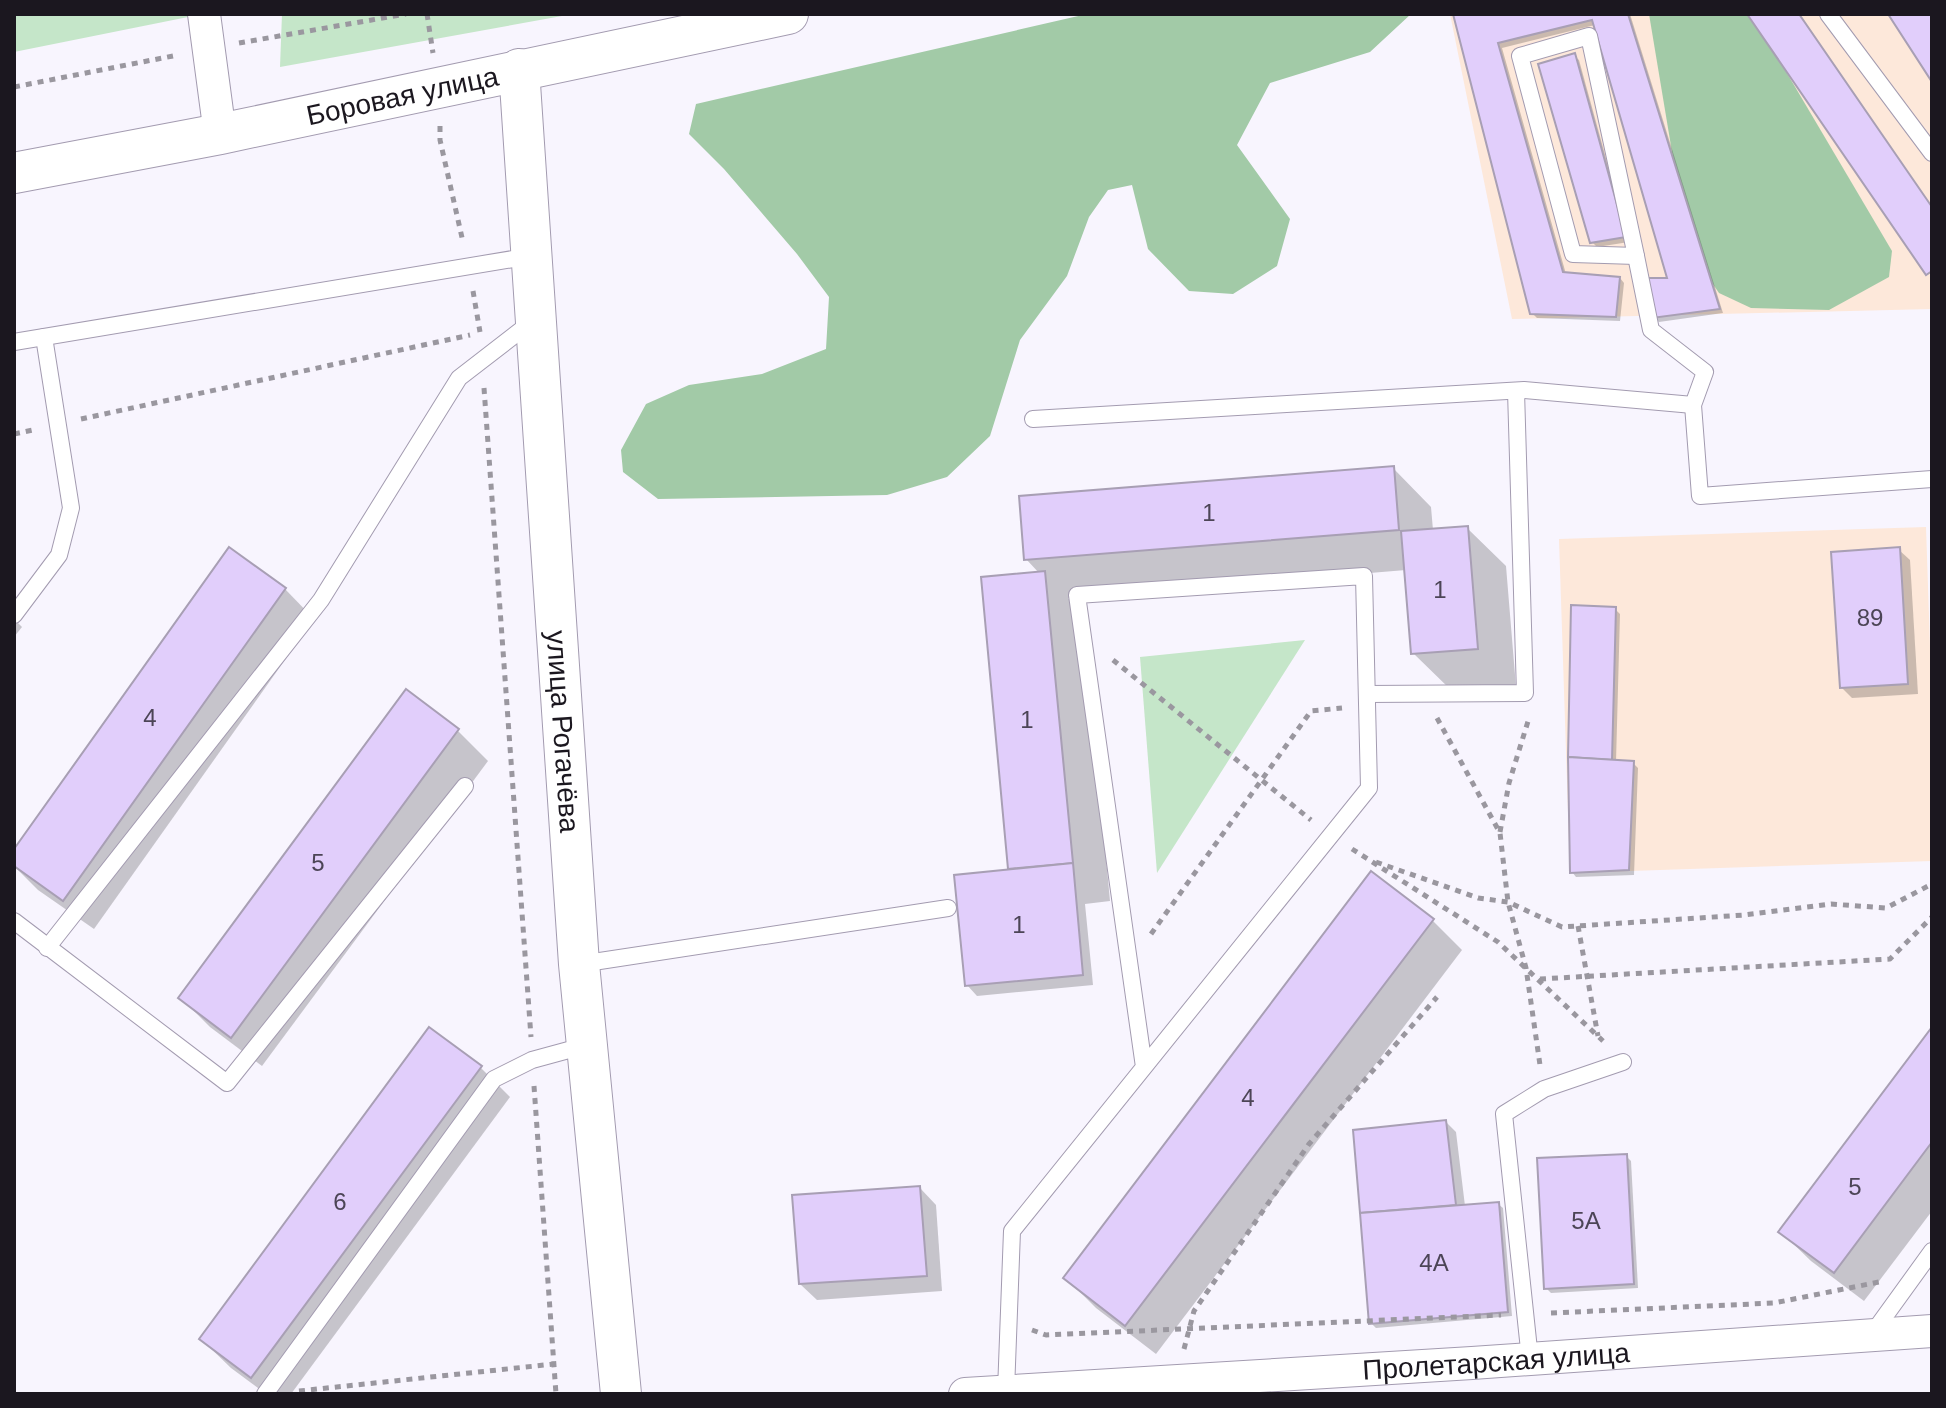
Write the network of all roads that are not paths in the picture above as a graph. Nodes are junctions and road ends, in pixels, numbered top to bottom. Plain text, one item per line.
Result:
1 (204, 14) edge
2 (788, 14) edge
3 (1828, 14) edge
4 (519, 69) junction
5 (220, 134) junction
6 (1932, 153) edge
7 (14, 173) edge
8 (531, 256) junction
9 (1636, 256) junction
10 (536, 319) junction
11 (44, 337) junction
12 (14, 342) edge
13 (1516, 391) junction
14 (1693, 405) junction
15 (1033, 419) dead end
16 (1932, 479) edge
17 (14, 615) edge
18 (1367, 700) junction
19 (465, 786) dead end
20 (948, 908) dead end
21 (14, 921) edge
22 (47, 948) junction
23 (579, 964) junction
24 (587, 1045) junction
25 (1623, 1062) dead end
26 (1144, 1067) junction
27 (1932, 1251) edge
28 (1932, 1331) edge
29 (1871, 1335) junction
30 (1530, 1359) junction
31 (1006, 1391) junction
32 (1063, 1391) edge
33 (265, 1394) edge
34 (621, 1394) edge
35 (965, 1394) edge

1 - 5 street
2 - 4 street, Боровая улица
3 - 6 lane
4 - 5 street, Боровая улица
4 - 8 street, улица Рогачёва
5 - 7 street, Боровая улица
8 - 10 street, улица Рогачёва
8 - 11 lane
9 - 9 lane
9 - 14 lane
10 - 22 lane
10 - 23 street, улица Рогачёва
11 - 12 lane
11 - 17 lane
13 - 14 lane
13 - 15 lane
13 - 18 lane
14 - 16 lane
18 - 26 lane
18 - 26 lane
19 - 22 lane
20 - 23 lane
21 - 22 lane
23 - 24 street, улица Рогачёва
24 - 33 lane
24 - 34 street, улица Рогачёва
25 - 30 lane
26 - 31 lane
27 - 29 lane
28 - 29 street, Пролетарская улица
29 - 30 street, Пролетарская улица
30 - 32 street, Пролетарская улица
31 - 32 street, Пролетарская улица
31 - 35 street, Пролетарская улица

